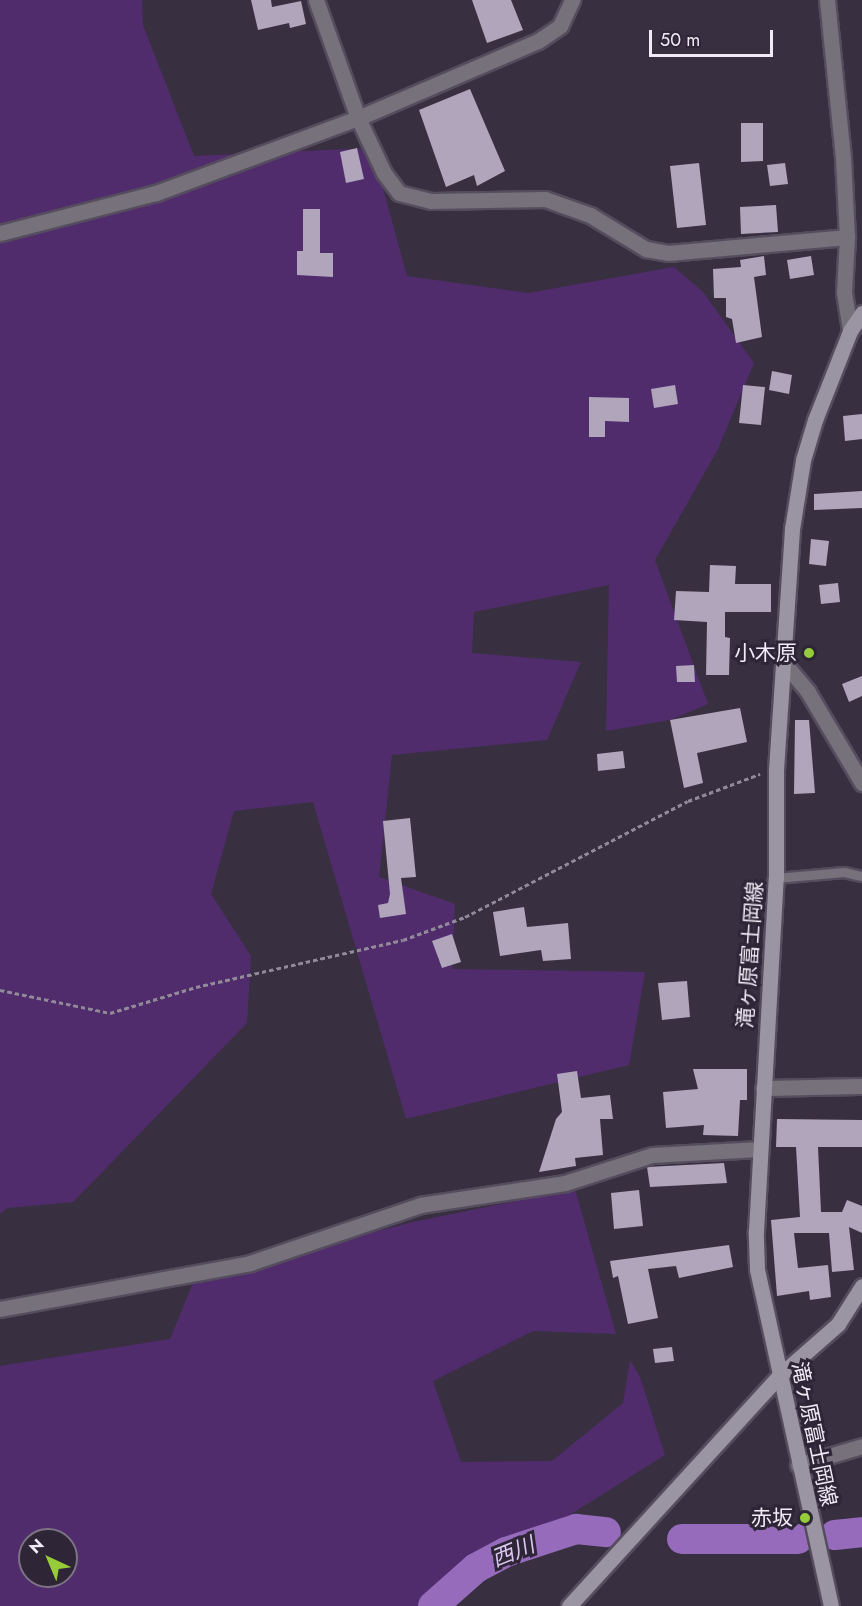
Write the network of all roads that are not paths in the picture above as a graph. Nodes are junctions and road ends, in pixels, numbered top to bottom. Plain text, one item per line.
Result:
1 (316, 0) edge
2 (572, 0) edge
3 (827, 0) edge
4 (357, 118) junction
5 (0, 233) edge
6 (847, 237) junction
7 (862, 313) edge
8 (850, 331) junction
9 (784, 663) junction
10 (862, 783) edge
11 (862, 876) edge
12 (776, 878) junction
13 (862, 1086) edge
14 (763, 1088) junction
15 (759, 1149) junction
16 (862, 1286) edge
17 (0, 1309) edge
18 (779, 1376) junction
19 (862, 1446) edge
20 (798, 1465) junction
21 (569, 1606) edge
22 (831, 1606) edge

1 - 4 street
2 - 4 street
3 - 6 street
4 - 5 street
4 - 6 street
6 - 8 street
7 - 8 main road, 滝ヶ原富士岡線
8 - 9 main road, 滝ヶ原富士岡線
9 - 10 street
9 - 12 main road, 滝ヶ原富士岡線
11 - 12 lane
12 - 14 main road, 滝ヶ原富士岡線
13 - 14 street
14 - 15 main road, 滝ヶ原富士岡線
15 - 17 street
15 - 18 main road, 滝ヶ原富士岡線
16 - 18 main road
18 - 20 main road, 滝ヶ原富士岡線
18 - 21 main road
19 - 20 street
20 - 22 main road, 滝ヶ原富士岡線

